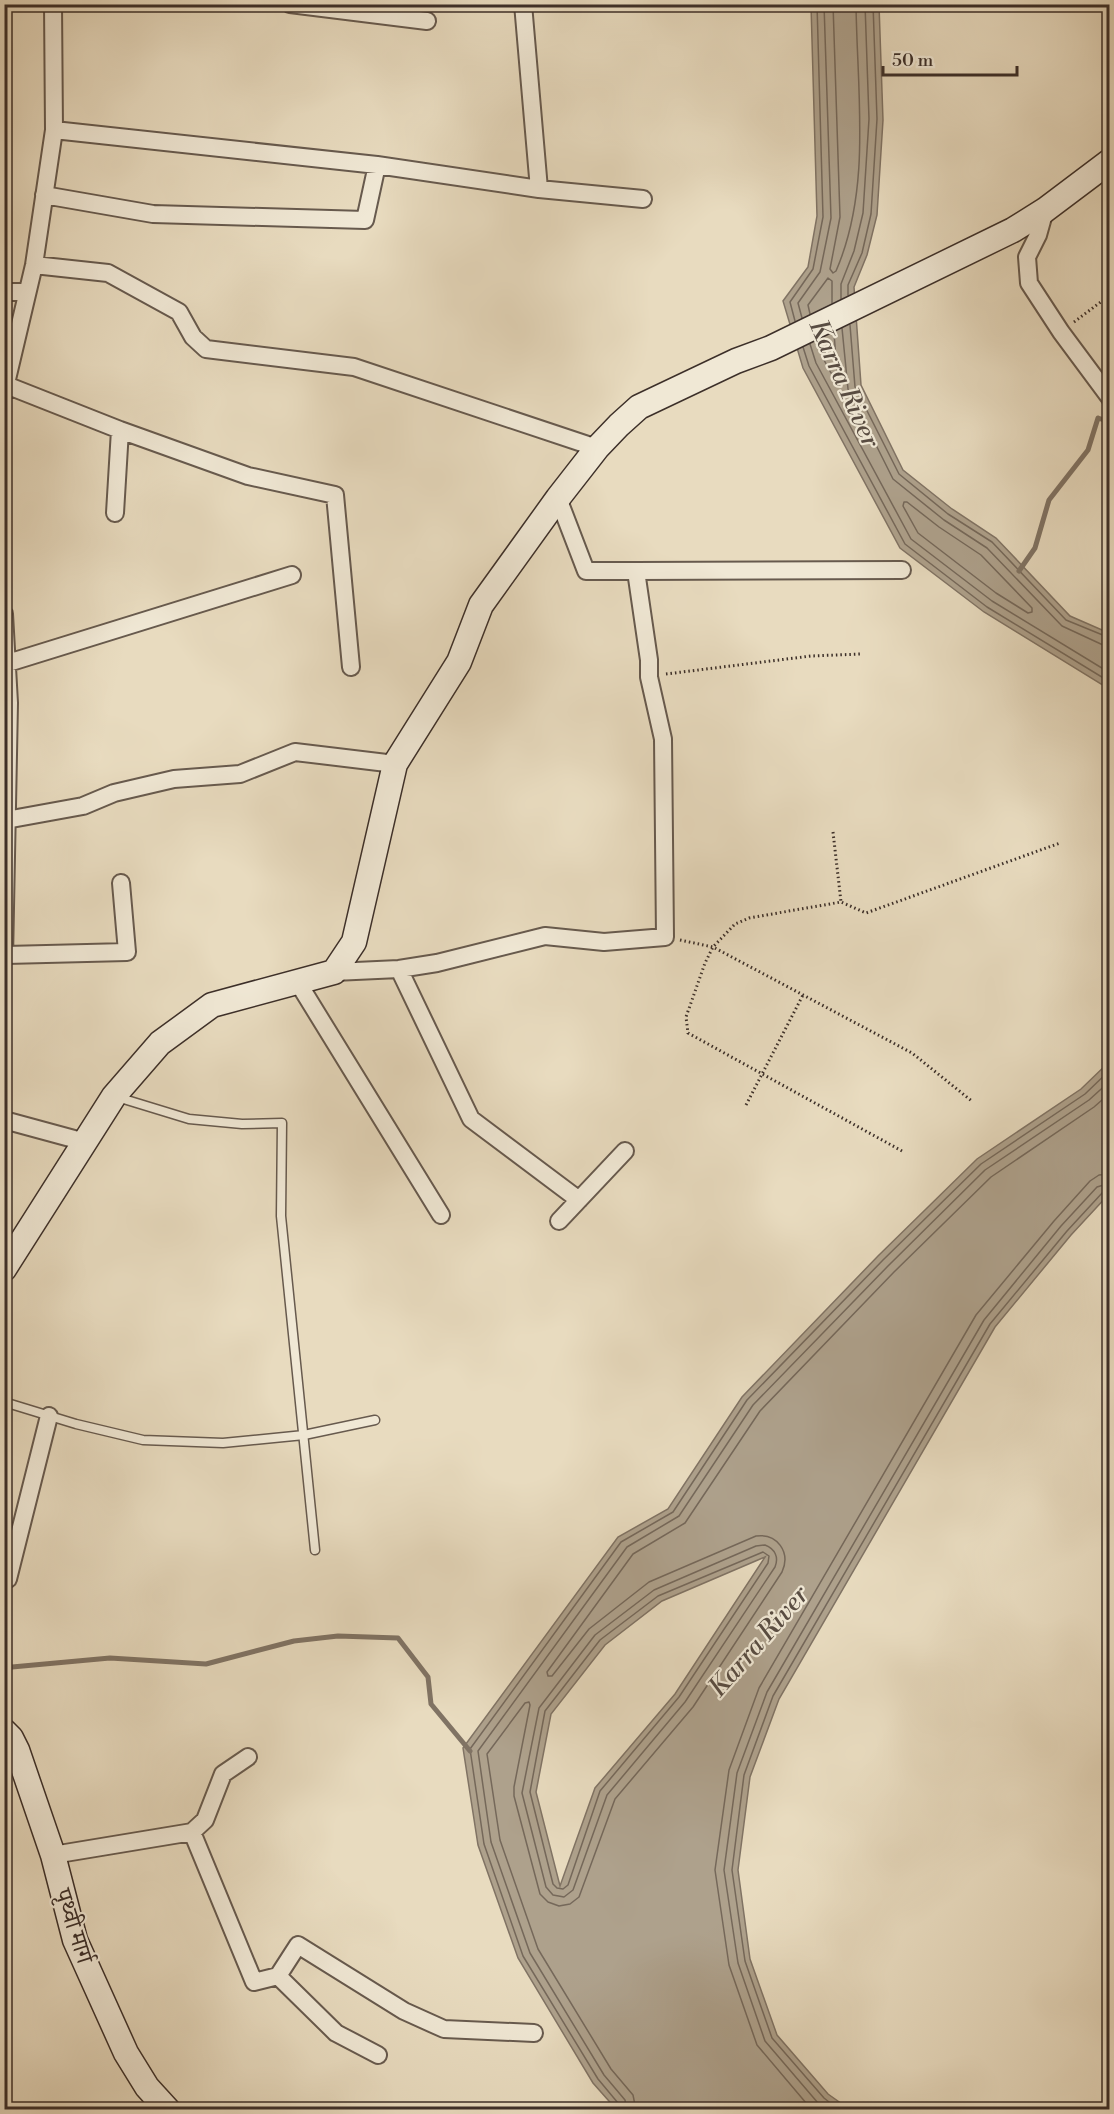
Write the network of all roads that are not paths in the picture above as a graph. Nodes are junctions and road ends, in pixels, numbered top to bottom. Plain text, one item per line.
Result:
1 (53, 4) edge
2 (290, 4) edge
3 (524, 4) edge
4 (427, 21) dead end
5 (54, 130) junction
6 (1110, 161) edge
7 (377, 165) junction
8 (539, 189) junction
9 (44, 195) junction
10 (643, 199) dead end
11 (1045, 210) junction
12 (34, 265) junction
13 (4, 292) edge
14 (27, 292) junction
15 (5, 388) edge
16 (1110, 398) edge
17 (120, 430) junction
18 (597, 448) junction
19 (558, 498) junction
20 (115, 513) dead end
21 (902, 570) dead end
22 (636, 572) junction
23 (292, 575) dead end
24 (4, 614) edge
25 (8, 663) junction
26 (351, 667) dead end
27 (395, 764) junction
28 (6, 820) junction
29 (121, 883) dead end
30 (5, 935) edge
31 (5, 957) edge
32 (399, 969) junction
33 (334, 972) junction
34 (297, 981) junction
35 (114, 1096) junction
36 (4, 1120) edge
37 (85, 1142) junction
38 (626, 1151) dead end
39 (579, 1200) junction
40 (441, 1215) dead end
41 (559, 1221) dead end
42 (4, 1269) edge
43 (4, 1402) edge
44 (49, 1416) junction
45 (375, 1420) dead end
46 (304, 1435) junction
47 (315, 1550) dead end
48 (8, 1579) dead end
49 (4, 1731) edge
50 (248, 1757) dead end
51 (192, 1832) junction
52 (53, 1855) junction
53 (278, 1976) junction
54 (534, 2033) dead end
55 (378, 2055) dead end
56 (168, 2109) edge

1 - 5 street
2 - 4 street
3 - 8 street
5 - 7 street
5 - 9 street
6 - 11 main road
7 - 8 street
7 - 9 street
8 - 10 street
9 - 12 street
11 - 16 street
11 - 18 main road
12 - 14 street
12 - 18 street
13 - 14 street
14 - 15 street
15 - 17 street
17 - 20 street
17 - 26 street
18 - 19 main road
19 - 22 street
19 - 27 main road
21 - 22 street
22 - 32 street
23 - 25 street
24 - 25 street
25 - 28 street
27 - 28 street
27 - 33 main road
28 - 30 street
29 - 31 street
30 - 31 street
32 - 33 street
32 - 39 street
33 - 34 main road
34 - 35 main road
34 - 40 street
35 - 37 main road
35 - 46 lane
36 - 37 street
37 - 42 main road
38 - 39 street
39 - 41 street
43 - 44 lane
44 - 46 lane
44 - 48 street
45 - 46 lane
46 - 47 lane
49 - 52 main road, पृथ्वी मार्ग
50 - 51 street
51 - 52 street
51 - 53 street
52 - 56 main road, पृथ्वी मार्ग
53 - 54 street
53 - 55 street

